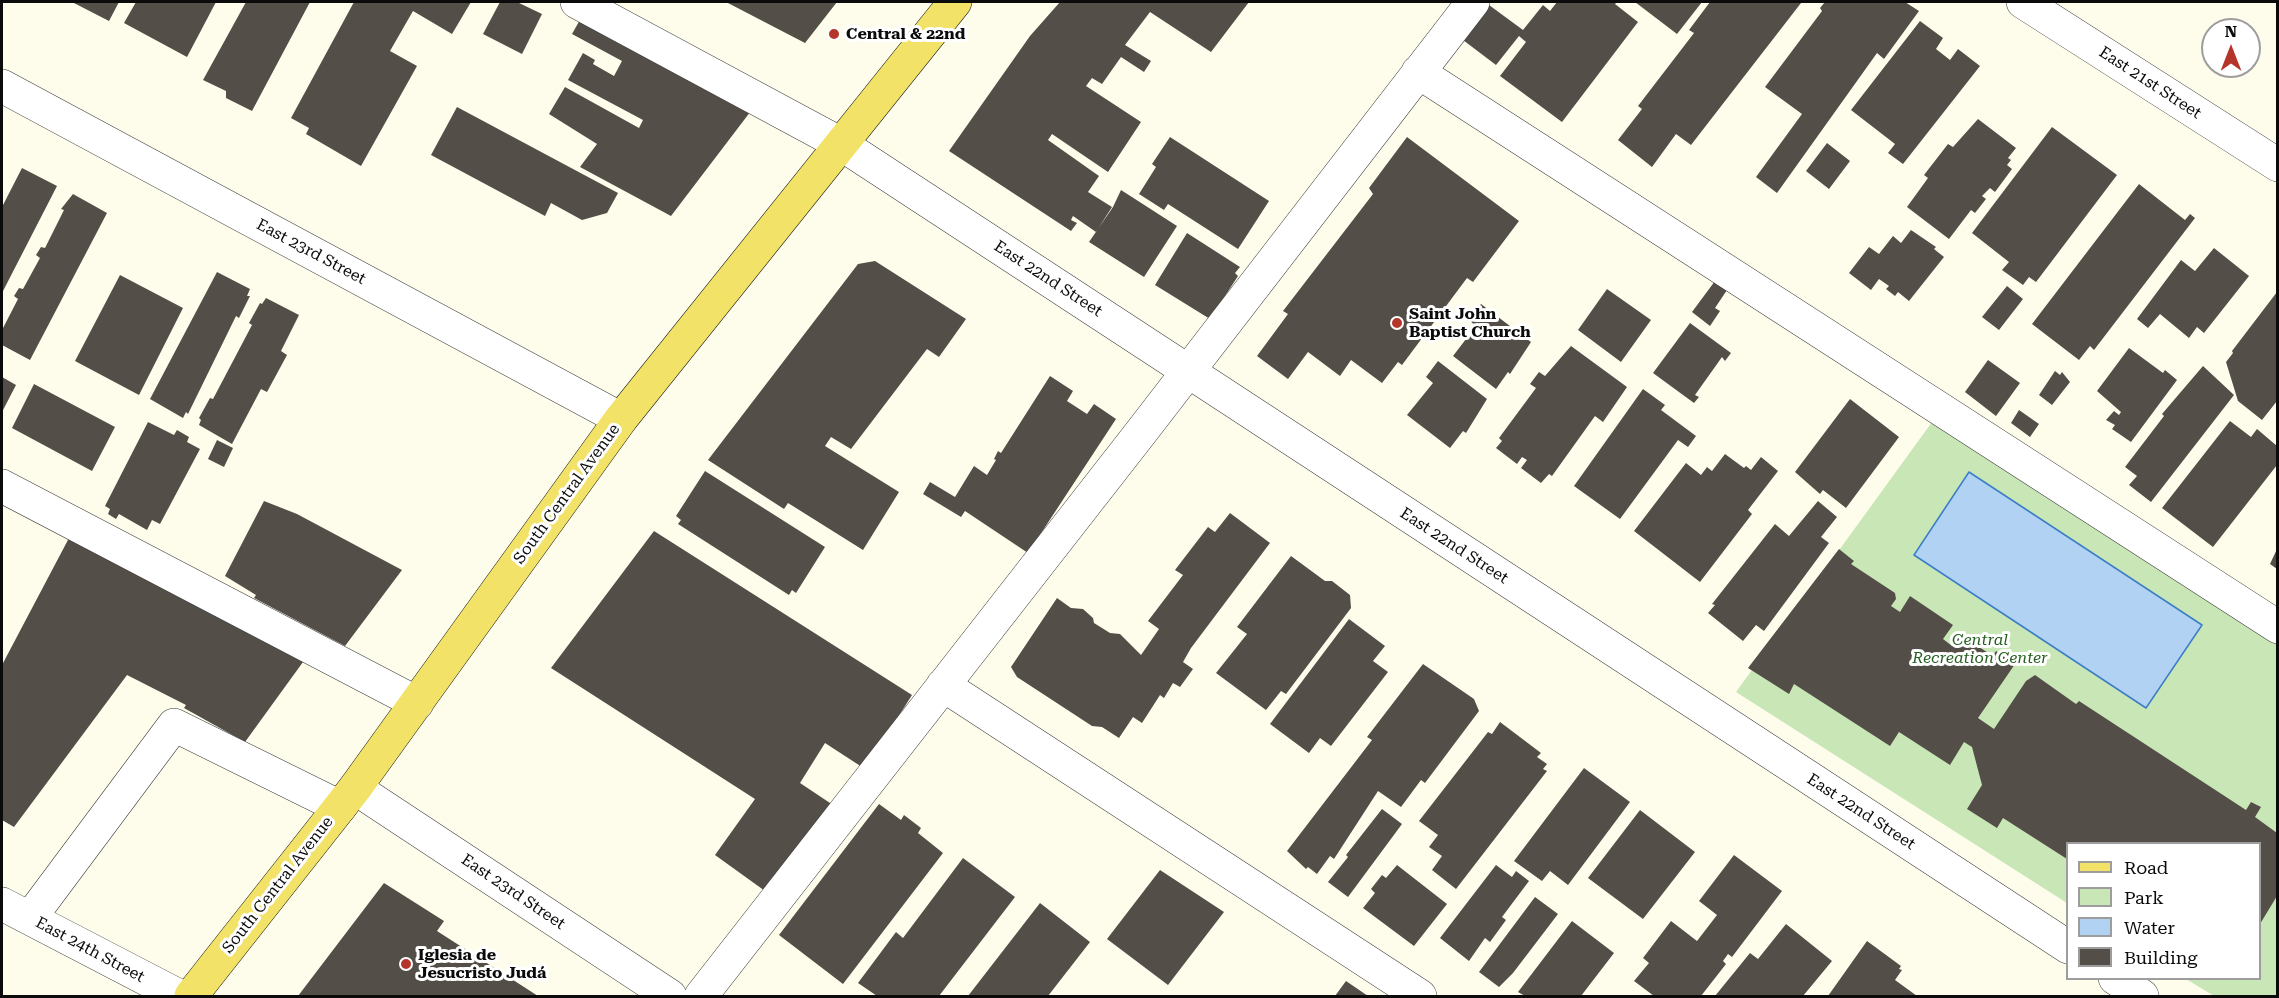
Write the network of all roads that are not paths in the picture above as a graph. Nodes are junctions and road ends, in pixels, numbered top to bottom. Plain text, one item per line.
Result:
1 (577, 2) edge
2 (955, 2) edge
3 (1473, 2) edge
4 (2023, 2) edge
5 (1418, 72) junction
6 (2, 86) edge
7 (841, 144) junction
8 (2277, 165) edge
9 (1188, 372) junction
10 (621, 419) junction
11 (2, 486) edge
12 (2277, 627) edge
13 (943, 685) junction
14 (417, 703) junction
15 (347, 798) junction
16 (16, 911) edge
17 (2066, 946) edge
18 (2118, 980) edge
19 (179, 996) edge
20 (191, 996) edge
21 (670, 996) edge
22 (700, 996) edge
23 (1420, 996) edge
24 (2142, 996) edge

1 - 7 street, East 22nd Street
2 - 7 main road, South Central Avenue
3 - 5 street
4 - 8 street, East 21st Street
5 - 9 street
5 - 12 street
6 - 10 street, East 23rd Street
7 - 9 street, East 22nd Street
7 - 10 main road, South Central Avenue
9 - 13 street
9 - 17 street, East 22nd Street
10 - 14 main road, South Central Avenue
11 - 14 street
13 - 22 street
13 - 23 street
14 - 15 main road, South Central Avenue
15 - 16 street, East 23rd Street
15 - 20 main road, South Central Avenue
15 - 21 street, East 23rd Street
16 - 19 street, East 24th Street
18 - 24 street

